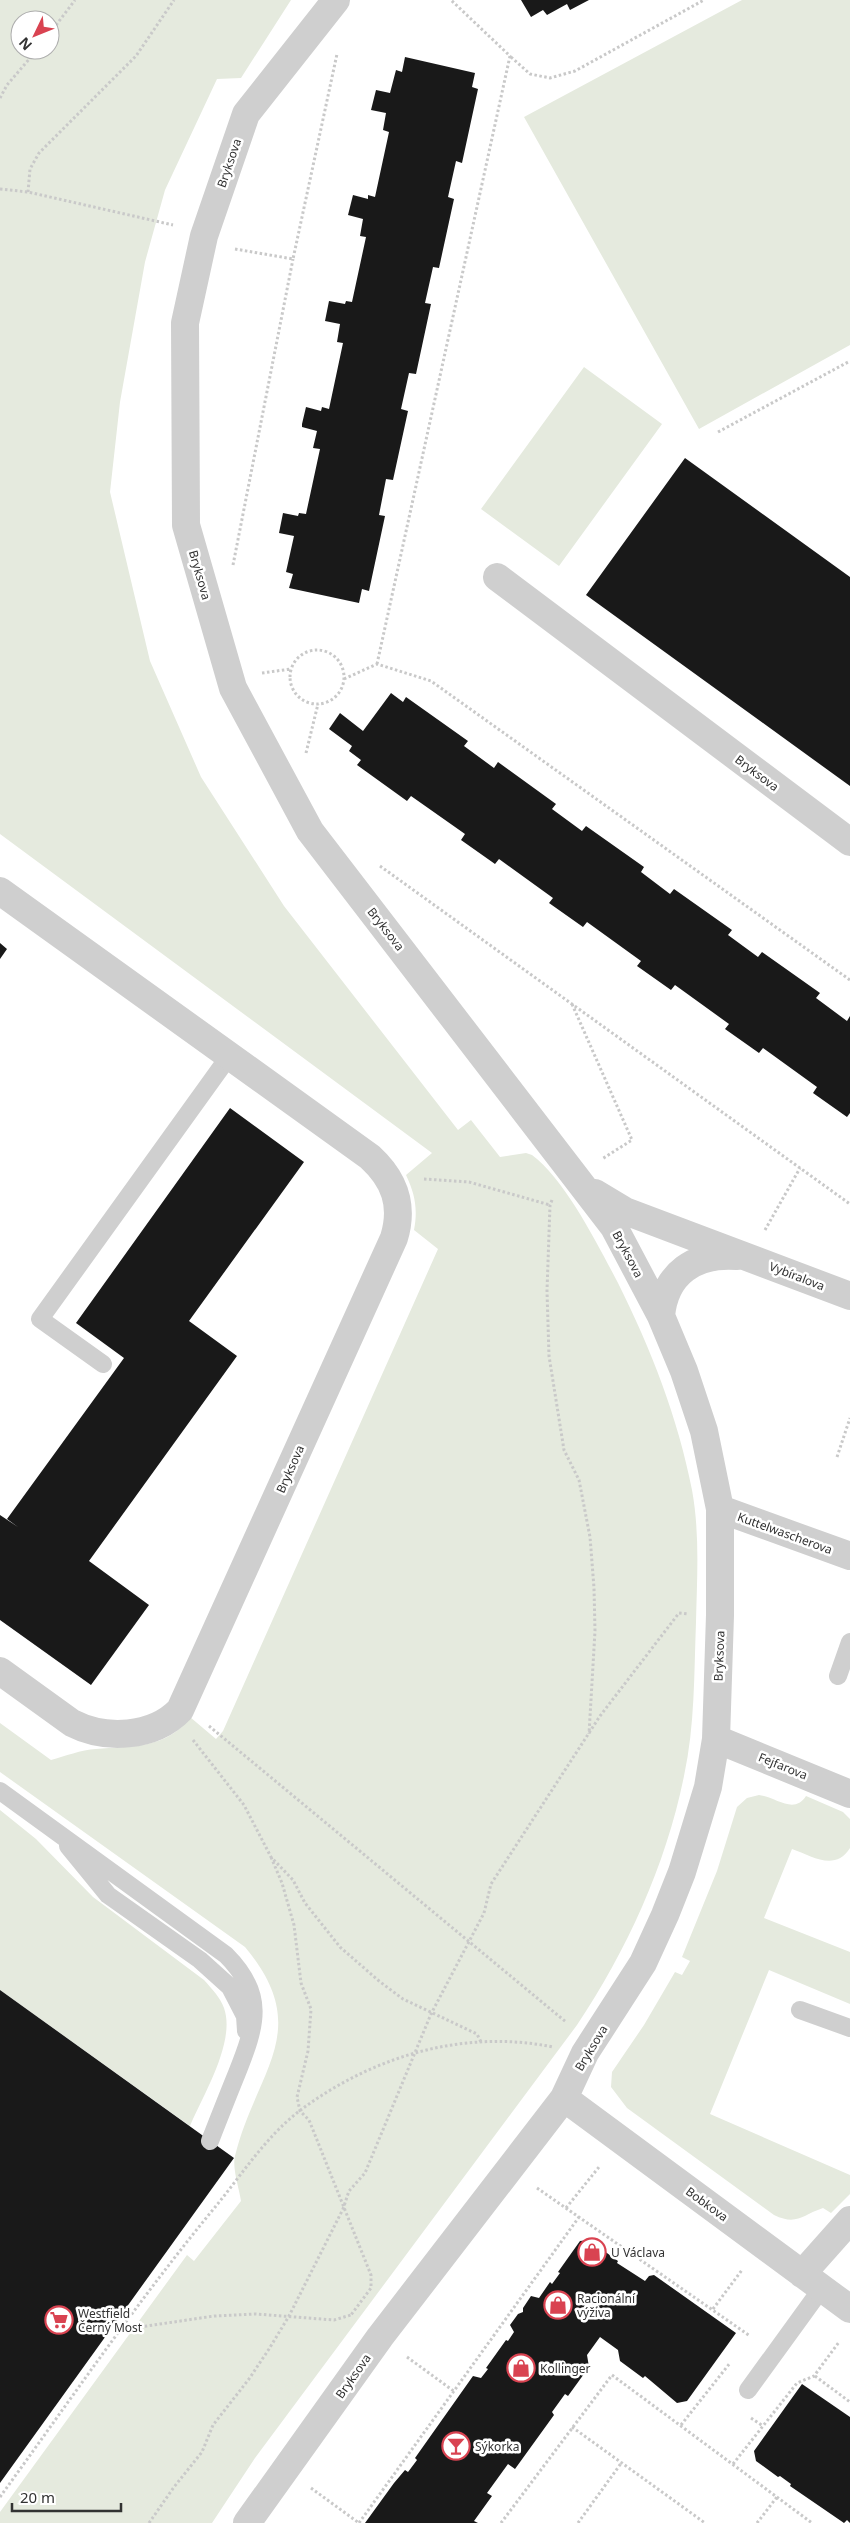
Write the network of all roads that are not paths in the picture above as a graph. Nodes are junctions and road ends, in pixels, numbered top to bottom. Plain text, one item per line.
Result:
1 (336, 0) edge
2 (496, 577) dead end
3 (850, 842) edge
4 (0, 891) edge
5 (230, 1055) junction
6 (580, 1180) junction
7 (748, 1258) junction
8 (850, 1296) edge
9 (661, 1316) junction
10 (103, 1364) dead end
11 (720, 1509) junction
12 (850, 1556) edge
13 (850, 1642) edge
14 (0, 1671) edge
15 (838, 1676) dead end
16 (716, 1739) junction
17 (0, 1791) edge
18 (850, 1794) edge
19 (800, 2010) dead end
20 (850, 2028) edge
21 (564, 2098) junction
22 (210, 2140) dead end
23 (850, 2220) edge
24 (812, 2281) junction
25 (850, 2309) edge
26 (748, 2390) dead end
27 (247, 2523) edge

1 - 6 street, Bryksova
2 - 3 street, Bryksova
4 - 5 street, Bryksova
5 - 10 lane
5 - 14 street, Bryksova
6 - 7 street, Vybíralova
6 - 9 street, Bryksova
7 - 8 street, Vybíralova
7 - 9 street
9 - 11 street, Bryksova
11 - 12 street, Kuttelwascherova
11 - 16 street, Bryksova
13 - 15 lane
16 - 18 street, Fejfarova
16 - 21 street, Bryksova
17 - 22 lane
19 - 20 lane
21 - 24 street, Bobkova
21 - 27 street, Bryksova
23 - 24 street
24 - 25 street, Bobkova
24 - 26 lane

